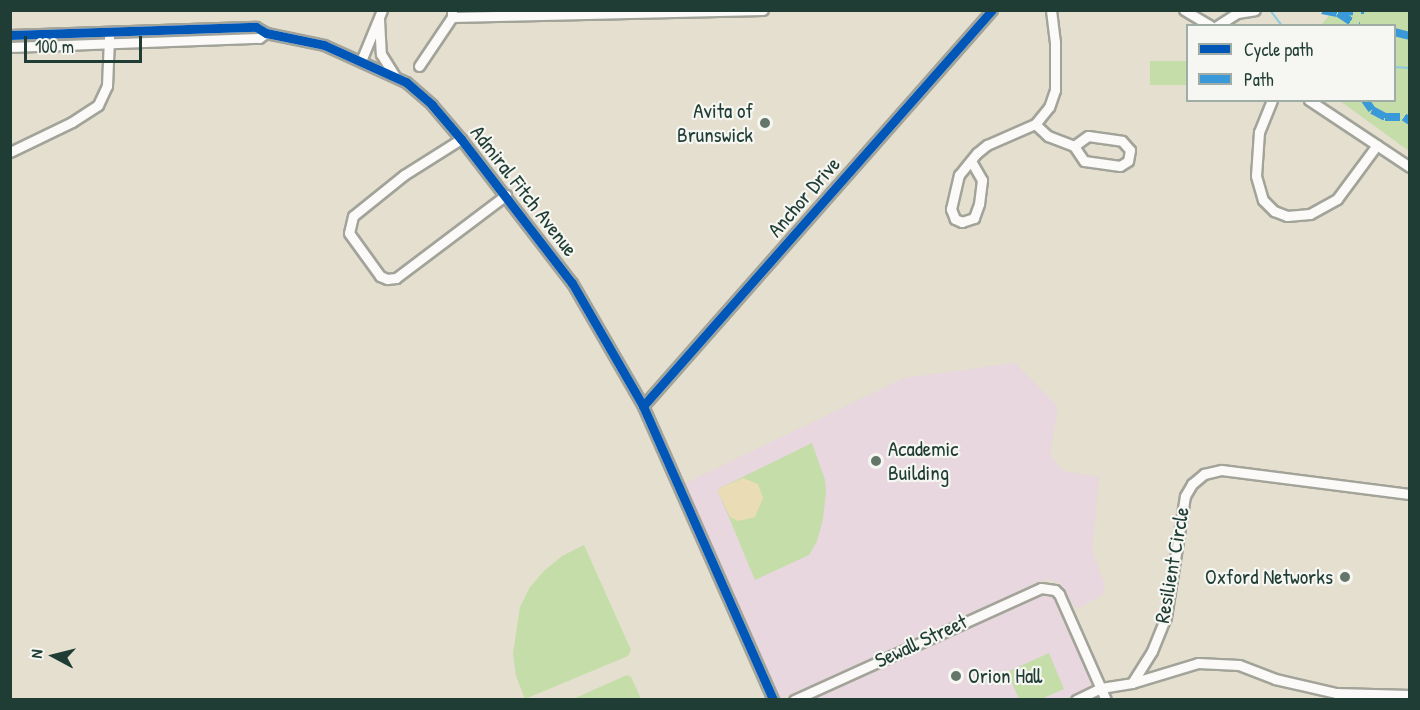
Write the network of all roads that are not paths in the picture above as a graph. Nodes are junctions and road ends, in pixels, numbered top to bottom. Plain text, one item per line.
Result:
1 (763, 10) edge
2 (992, 10) edge
3 (1051, 10) edge
4 (1184, 10) edge
5 (1255, 10) edge
6 (452, 14) edge
7 (381, 15) edge
8 (1207, 24) edge
9 (1220, 24) edge
10 (109, 31) junction
11 (266, 33) junction
12 (10, 35) edge
13 (108, 44) junction
14 (10, 47) edge
15 (361, 61) junction
16 (419, 66) dead end
17 (396, 77) junction
18 (1271, 102) edge
19 (1312, 102) edge
20 (1035, 124) junction
21 (461, 139) junction
22 (1377, 145) junction
23 (1074, 146) junction
24 (10, 152) edge
25 (971, 161) junction
26 (1410, 167) edge
27 (506, 195) junction
28 (643, 406) junction
29 (1410, 494) edge
30 (1132, 683) junction
31 (1101, 688) junction
32 (1410, 695) edge
33 (773, 699) edge
34 (794, 699) edge
35 (1076, 699) edge
36 (1106, 699) edge

1 - 6 street
2 - 28 street, Anchor Drive
3 - 20 street
4 - 8 street
5 - 9 street
6 - 16 street
7 - 15 street
7 - 17 street
10 - 11 street, Admiral Fitch Avenue
10 - 12 street, Admiral Fitch Avenue
10 - 13 street
11 - 13 street, Admiral Fitch Avenue
11 - 15 street, Admiral Fitch Avenue
13 - 14 street, Admiral Fitch Avenue
13 - 24 street
15 - 17 street, Admiral Fitch Avenue
17 - 21 street, Admiral Fitch Avenue
18 - 22 street
19 - 22 street
20 - 23 street
20 - 25 street
21 - 27 street, Admiral Fitch Avenue
21 - 27 street
22 - 26 street
23 - 23 street
25 - 25 street
27 - 28 street, Admiral Fitch Avenue
28 - 33 street, Admiral Fitch Avenue
29 - 30 street, Resilient Circle
30 - 31 street
30 - 32 street
31 - 34 street, Sewall Street
31 - 35 street
31 - 36 street

